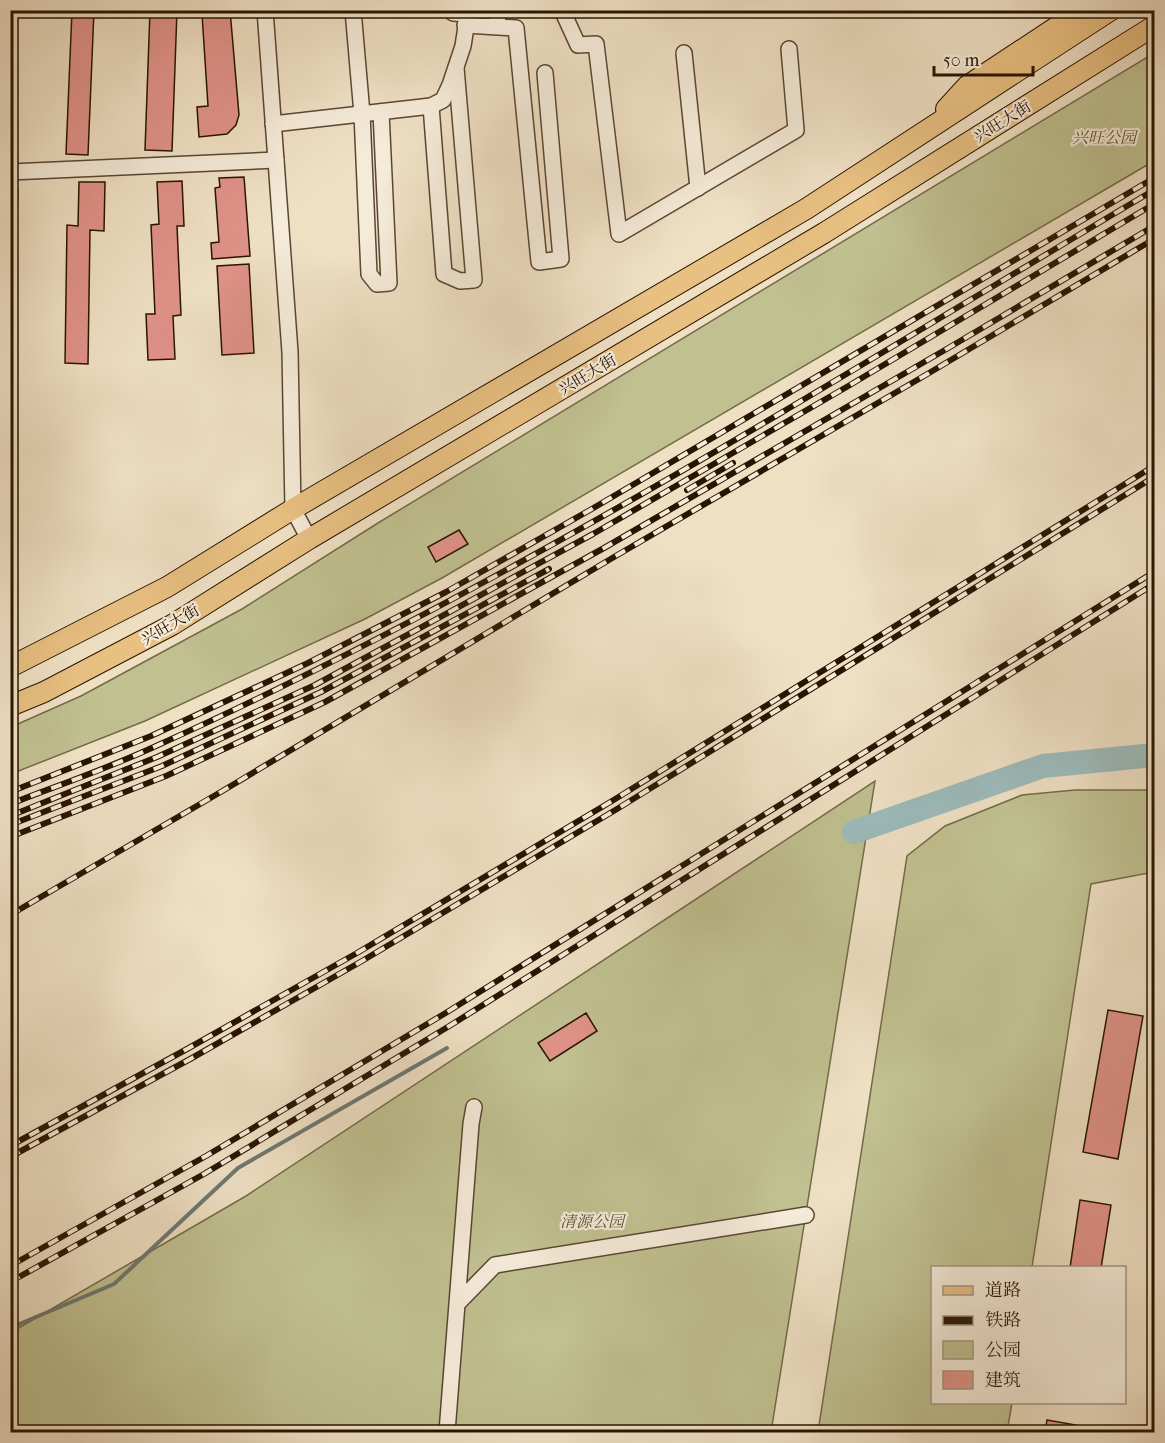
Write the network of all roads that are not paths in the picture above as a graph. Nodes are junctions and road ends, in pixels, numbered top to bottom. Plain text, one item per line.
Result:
1 (265, 10) edge
2 (353, 10) edge
3 (450, 10) edge
4 (495, 10) edge
5 (562, 10) edge
6 (1082, 10) edge
7 (1111, 10) edge
8 (468, 17) edge
9 (499, 26) junction
10 (1155, 26) edge
11 (789, 49) dead end
12 (684, 53) dead end
13 (456, 68) junction
14 (545, 73) dead end
15 (431, 106) junction
16 (381, 112) junction
17 (362, 114) junction
18 (273, 124) junction
19 (921, 135) junction
20 (276, 160) junction
21 (10, 172) edge
22 (698, 188) junction
23 (293, 509) junction
24 (309, 539) junction
25 (10, 667) edge
26 (10, 706) edge
27 (474, 1107) dead end
28 (806, 1215) dead end
29 (458, 1303) junction
30 (447, 1432) edge

1 - 18 street
2 - 17 street
3 - 8 street
4 - 9 street
5 - 22 street
6 - 19 main road
7 - 19 main road, 兴旺大街
8 - 9 street
8 - 13 street
9 - 14 street
10 - 24 main road, 兴旺大街
11 - 22 street
12 - 22 street
13 - 15 street
13 - 15 street
15 - 16 street
16 - 17 street
16 - 17 street
17 - 18 street
18 - 20 street
19 - 23 main road, 兴旺大街
20 - 21 street
20 - 23 street
23 - 24 street
23 - 25 main road, 兴旺大街
24 - 26 main road, 兴旺大街
27 - 29 street
28 - 29 street
29 - 30 street

